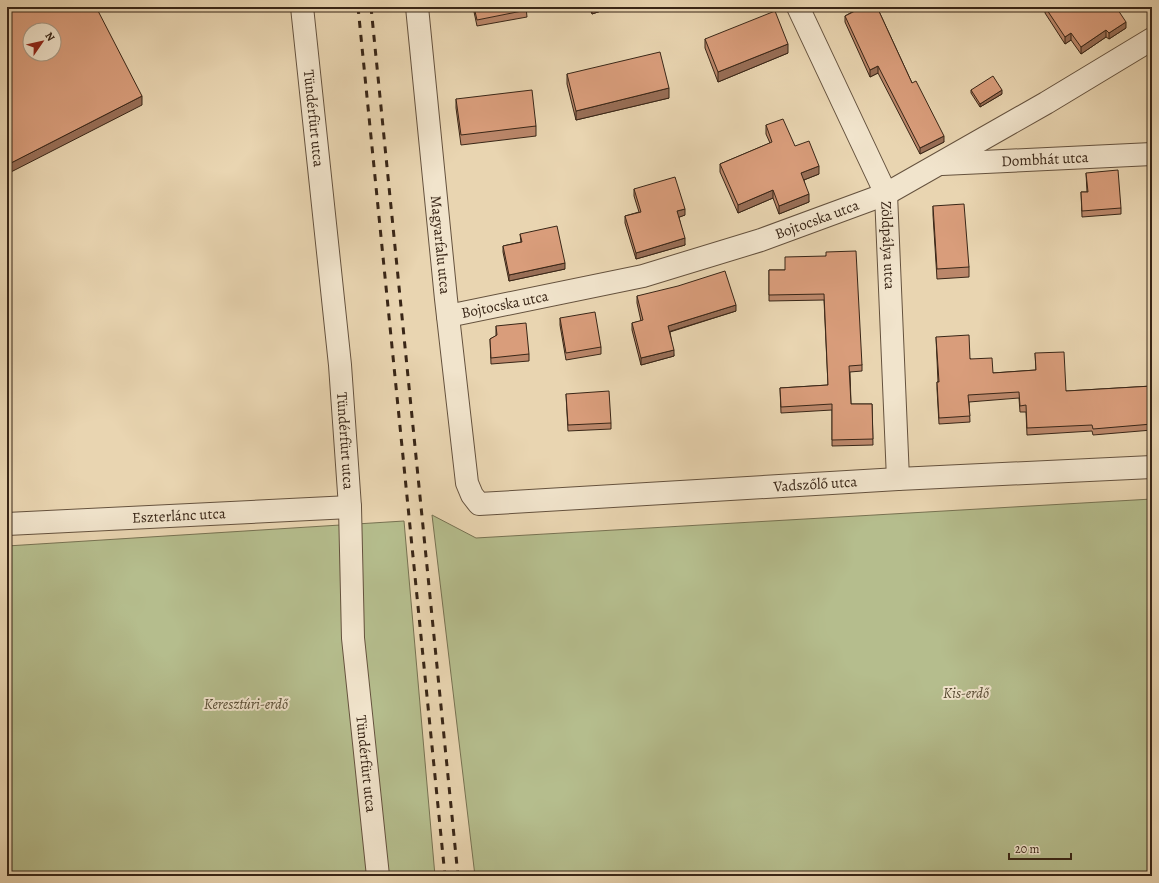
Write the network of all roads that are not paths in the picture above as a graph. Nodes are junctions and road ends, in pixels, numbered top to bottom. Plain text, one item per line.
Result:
1 (302, 7) edge
2 (417, 7) edge
3 (798, 7) edge
4 (1152, 39) edge
5 (1152, 154) edge
6 (937, 164) junction
7 (886, 194) junction
8 (448, 316) junction
9 (1152, 468) edge
10 (898, 479) junction
11 (478, 504) joint
12 (350, 507) junction
13 (7, 524) edge
14 (378, 876) edge

1 - 12 street, Tündérfürt utca
2 - 8 street, Magyarfalu utca
3 - 7 street, Zöldpálya utca
4 - 6 street, Bojtocska utca
5 - 6 street, Dombhát utca
6 - 7 street, Bojtocska utca
7 - 8 street, Bojtocska utca
7 - 10 street, Zöldpálya utca
8 - 11 street, Magyarfalu utca
9 - 10 street, Vadszőlő utca
10 - 11 street, Vadszőlő utca
12 - 13 street, Eszterlánc utca
12 - 14 street, Tündérfürt utca

